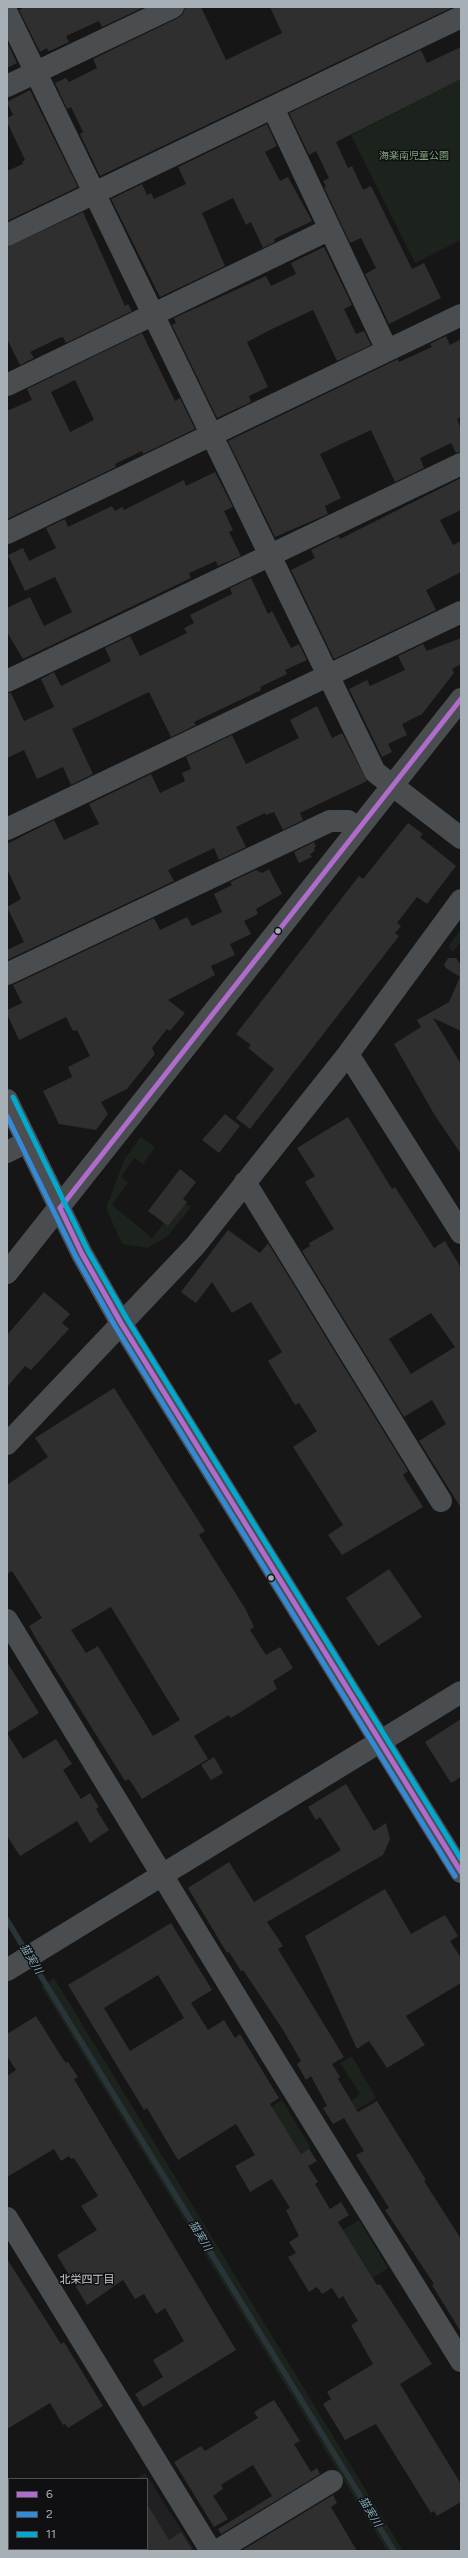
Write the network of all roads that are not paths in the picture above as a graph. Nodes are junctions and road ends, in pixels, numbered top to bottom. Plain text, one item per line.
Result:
1 (173, 7) edge
2 (7, 13) edge
3 (461, 17) edge
4 (36, 73) junction
5 (7, 86) edge
6 (272, 108) junction
7 (94, 194) junction
8 (330, 229) junction
9 (7, 235) edge
10 (152, 314) junction
11 (461, 315) edge
12 (387, 350) junction
13 (7, 384) edge
14 (210, 435) junction
15 (461, 464) edge
16 (7, 533) edge
17 (268, 556) junction
18 (461, 612) edge
19 (327, 676) junction
20 (7, 681) edge
21 (461, 699) edge
22 (392, 786) junction
23 (358, 828) junction
24 (7, 829) edge
25 (461, 838) edge
26 (461, 900) edge
27 (7, 974) edge
28 (348, 1054) junction
29 (7, 1100) edge
30 (27, 1142) junction
31 (7, 1152) edge
32 (245, 1182) junction
33 (60, 1208) junction
34 (461, 1233) edge
35 (7, 1273) edge
36 (121, 1322) junction
37 (7, 1444) edge
38 (441, 1500) dead end
39 (7, 1620) edge
40 (461, 1692) edge
41 (381, 1741) junction
42 (461, 1872) edge
43 (163, 1874) junction
44 (12, 1967) edge
45 (7, 2218) edge
46 (461, 2361) edge
47 (332, 2481) dead end
48 (211, 2551) edge
49 (217, 2551) edge

1 - 4 street
2 - 4 street
3 - 6 street
4 - 5 street
4 - 7 street
6 - 7 street
6 - 8 street
7 - 9 street
7 - 10 street
8 - 10 street
8 - 12 street
10 - 13 street
10 - 14 street
11 - 12 street
12 - 14 street
14 - 16 street
14 - 17 street
15 - 17 street
17 - 19 street
17 - 20 street
18 - 19 street
19 - 22 street
19 - 24 street
21 - 22 street
22 - 23 street
22 - 25 street
23 - 27 street
23 - 33 street
26 - 28 street
28 - 32 street
28 - 34 street
29 - 30 main road
30 - 31 street
30 - 33 main road
32 - 36 street
32 - 38 street
33 - 35 street
33 - 36 main road
36 - 37 street
36 - 41 main road
39 - 43 street
40 - 41 street
41 - 42 main road
41 - 43 street
43 - 44 street
43 - 46 street
45 - 48 street
47 - 49 street

